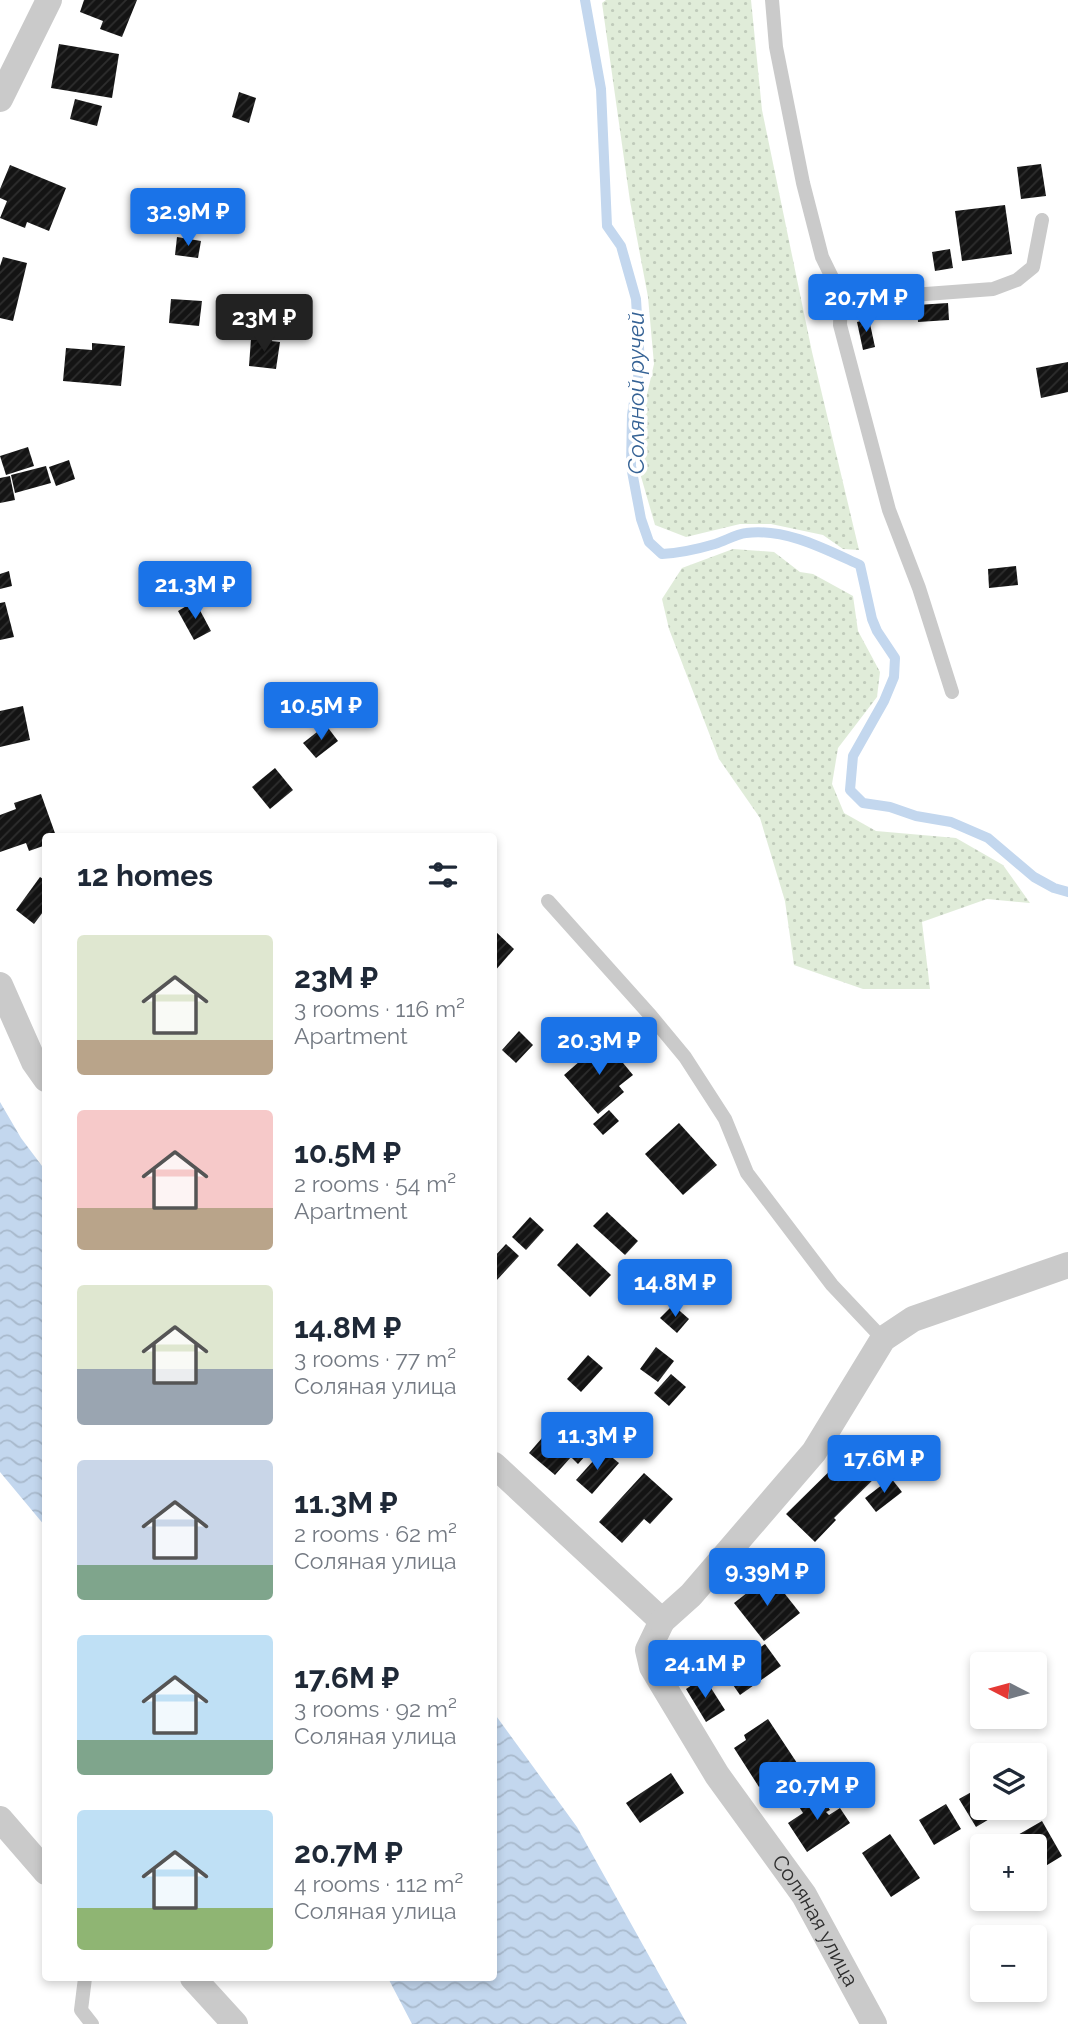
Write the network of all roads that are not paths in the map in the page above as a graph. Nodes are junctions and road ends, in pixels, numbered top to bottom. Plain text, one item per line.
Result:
1 (49, 0) edge
2 (772, 0) edge
3 (0, 99) edge
4 (1042, 220) dead end
5 (841, 296) junction
6 (952, 692) dead end
7 (548, 901) dead end
8 (0, 985) edge
9 (42, 1073) edge
10 (1068, 1265) edge
11 (883, 1339) junction
12 (497, 1468) edge
13 (662, 1621) junction
14 (0, 1819) edge
15 (42, 1867) edge
16 (85, 1981) edge
17 (196, 1981) edge
18 (92, 2024) edge
19 (235, 2024) edge
20 (874, 2024) edge

1 - 3 street
2 - 5 lane
4 - 5 lane
5 - 6 lane
7 - 11 lane
8 - 9 street
10 - 11 street
11 - 13 street
12 - 13 street
13 - 20 street, Соляная улица
14 - 15 street
16 - 18 lane
17 - 19 street

